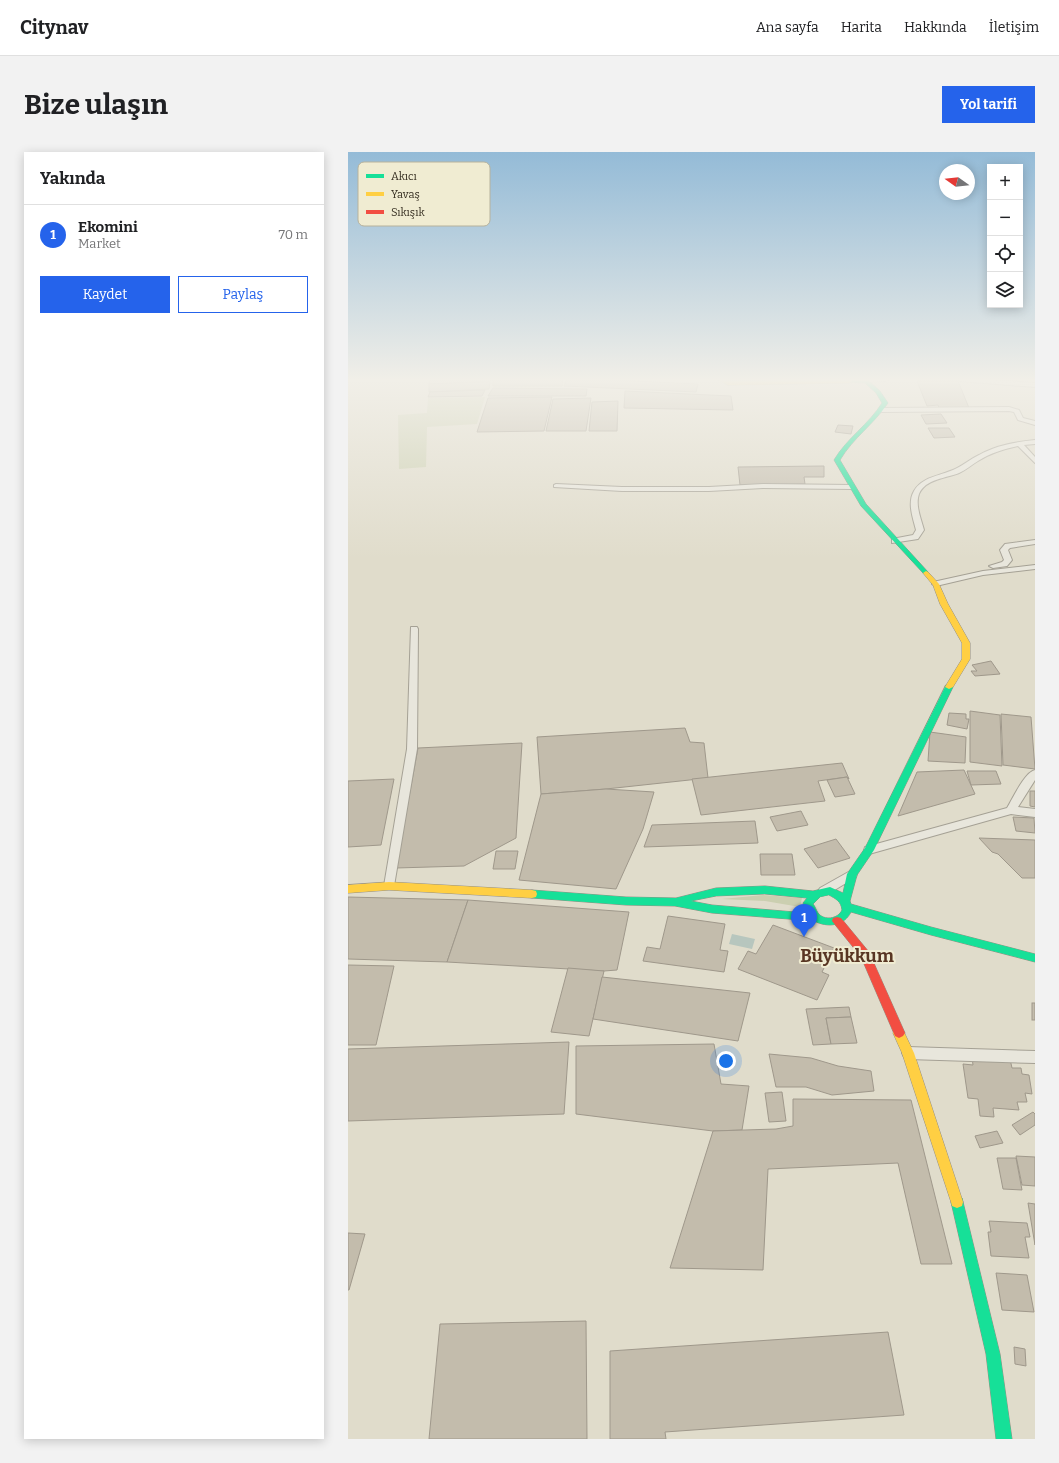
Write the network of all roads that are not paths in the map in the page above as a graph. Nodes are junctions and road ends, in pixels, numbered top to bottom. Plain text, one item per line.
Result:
1 (855, 439) edge
2 (1035, 442) edge
3 (1019, 443) junction
4 (1035, 461) edge
5 (556, 486) dead end
6 (852, 487) junction
7 (895, 541) junction
8 (1035, 542) edge
9 (1035, 567) edge
10 (983, 573) junction
11 (936, 584) junction
12 (414, 629) dead end
13 (1035, 773) edge
14 (1011, 810) junction
15 (1035, 814) edge
16 (869, 850) junction
17 (852, 874) junction
18 (389, 886) junction
19 (348, 889) edge
20 (818, 893) junction
21 (675, 902) junction
22 (847, 903) junction
23 (815, 917) junction
24 (837, 921) junction
25 (1035, 958) edge
26 (908, 1053) junction
27 (1035, 1057) edge
28 (1004, 1439) edge

1 - 6 street
2 - 3 street
3 - 4 street
3 - 7 street
5 - 6 street
6 - 7 street
7 - 11 street
8 - 10 street
9 - 10 street
10 - 11 street
11 - 16 street
12 - 18 street
13 - 14 street
14 - 15 street
14 - 16 street
16 - 17 street
17 - 20 street
17 - 22 street
18 - 19 street
18 - 21 street
20 - 21 street
20 - 22 street
20 - 23 street
21 - 23 street
22 - 24 street
22 - 25 street
23 - 24 street
24 - 26 street
26 - 27 street
26 - 28 street

